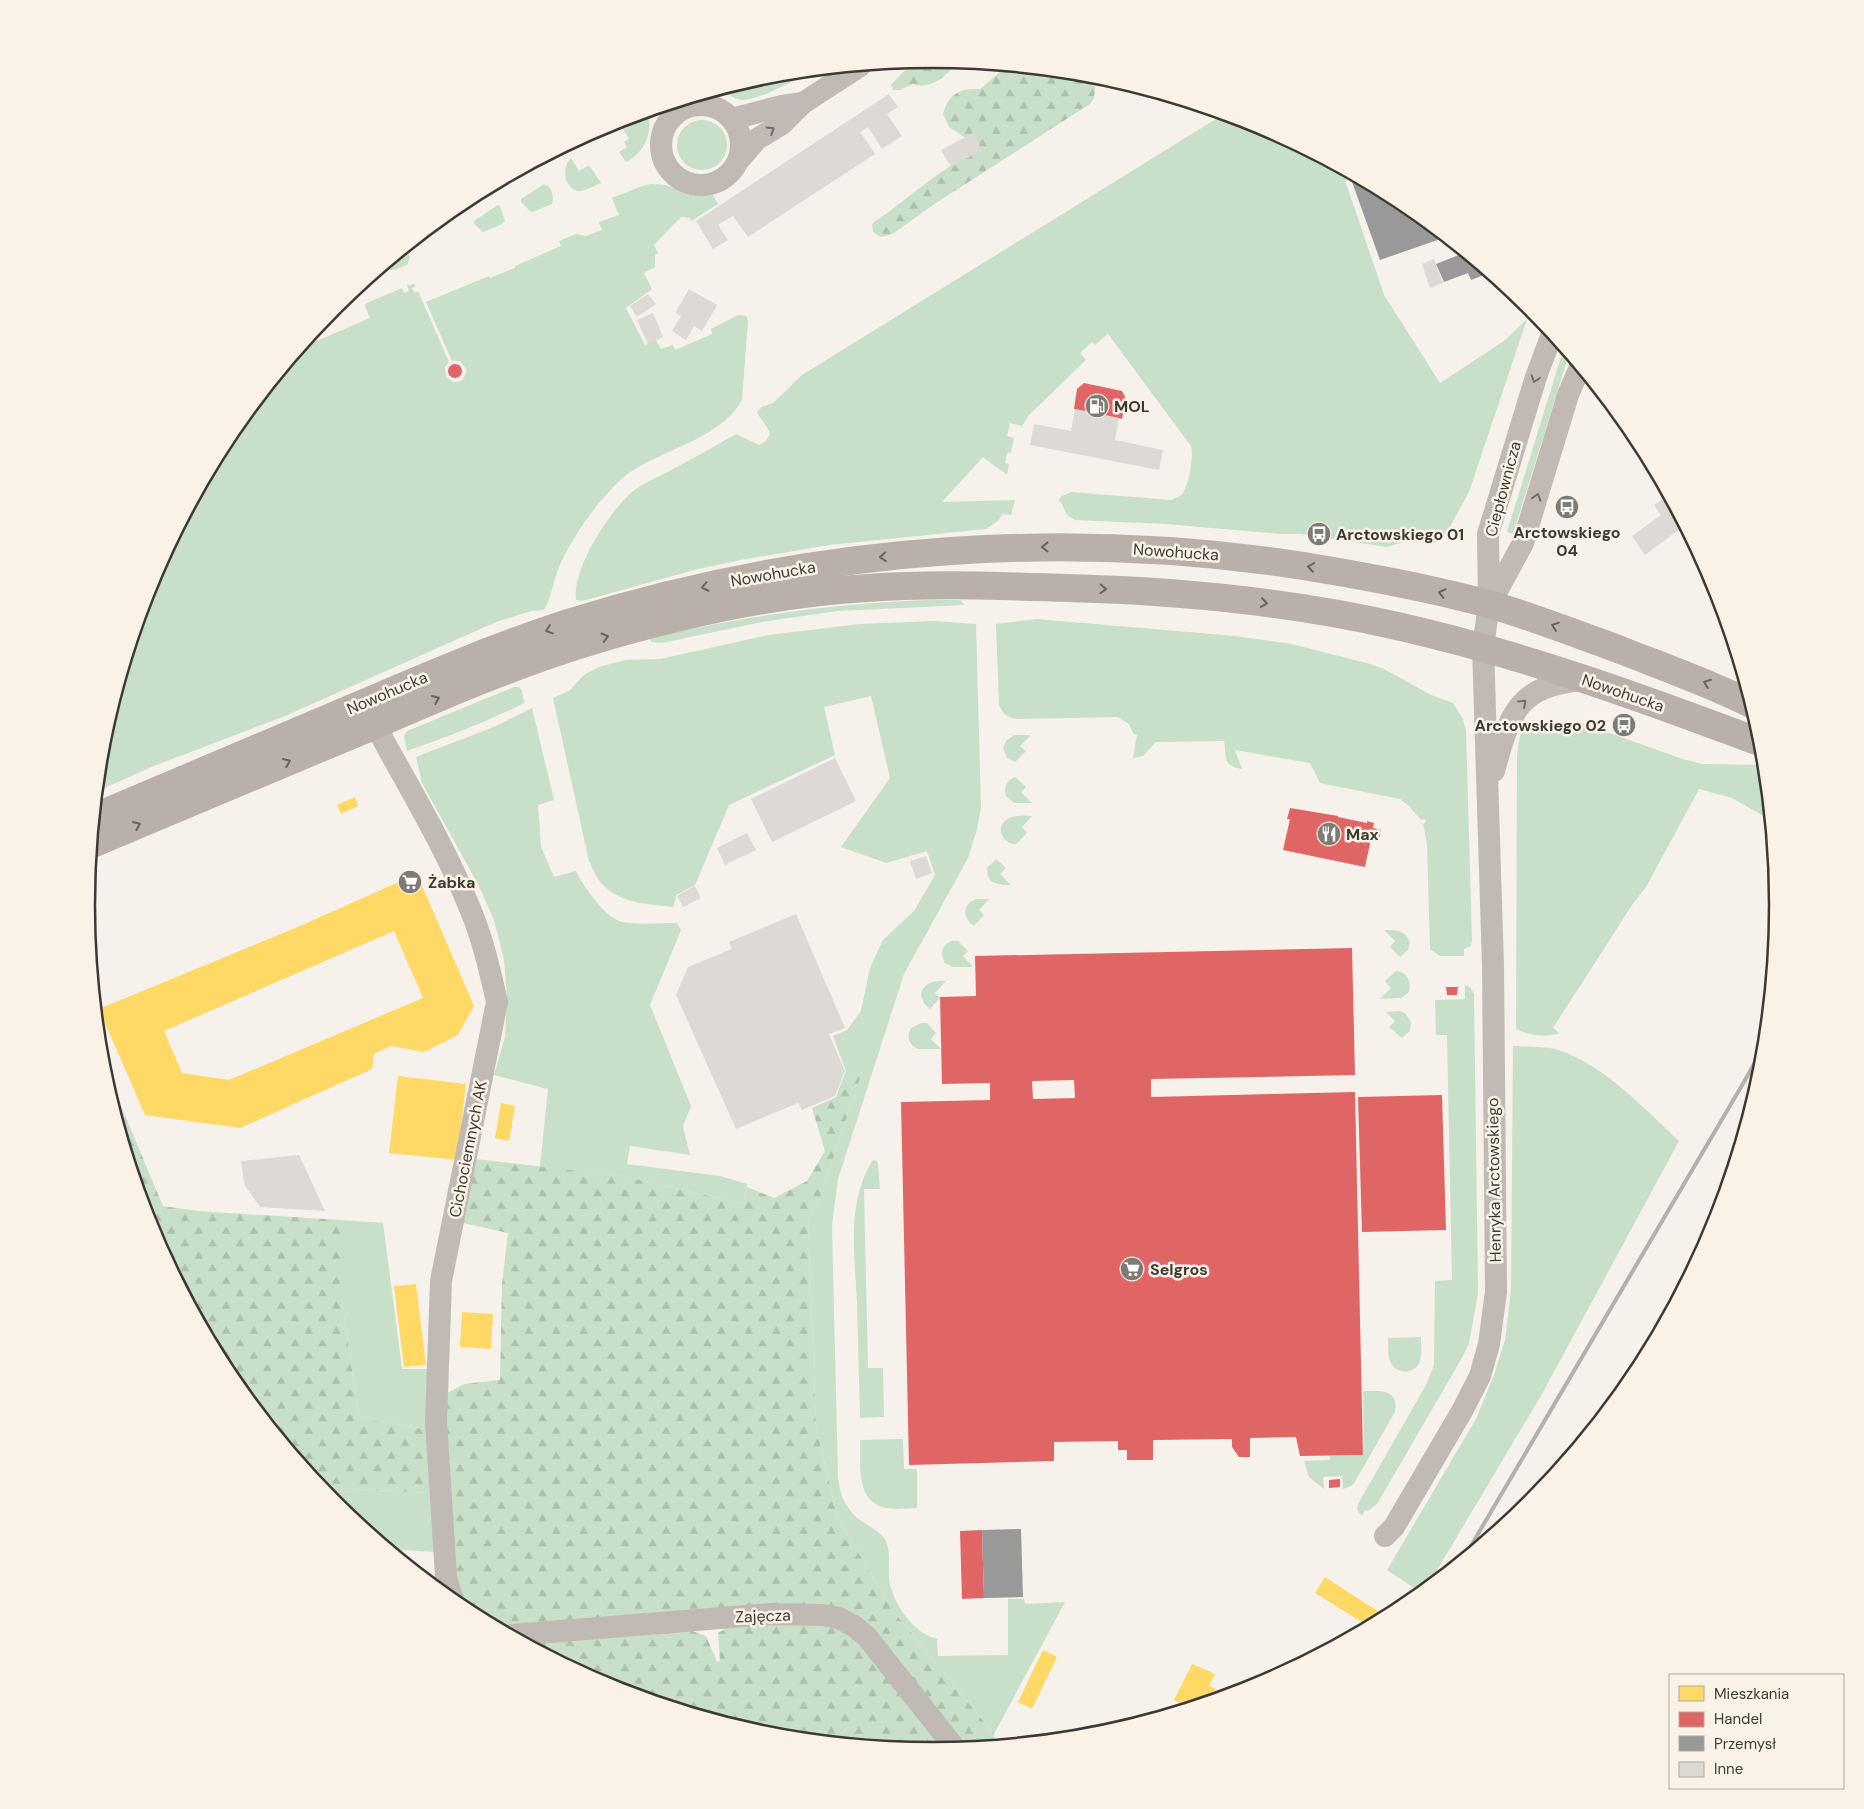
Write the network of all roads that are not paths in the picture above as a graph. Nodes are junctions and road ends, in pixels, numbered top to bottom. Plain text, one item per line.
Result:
1 (851, 72) edge
2 (694, 102) edge
3 (691, 103) edge
4 (803, 103) junction
5 (662, 117) edge
6 (732, 118) junction
7 (740, 159) junction
8 (1550, 341) edge
9 (1578, 373) edge
10 (1489, 605) junction
11 (1483, 648) junction
12 (1586, 680) junction
13 (1743, 700) edge
14 (375, 725) junction
15 (1753, 739) edge
16 (1487, 796) junction
17 (100, 815) edge
18 (98, 842) edge
19 (1385, 1536) dead end
20 (449, 1588) edge
21 (523, 1634) edge
22 (949, 1741) edge

1 - 4 street
2 - 6 street
3 - 5 street
4 - 6 street
7 -> 4 street
5 - 7 street
6 - 7 street
8 -> 10 street, Ciepłownicza
10 -> 9 street, Ciepłownicza
10 - 11 street
13 -> 10 main road, Nowohucka
10 -> 17 main road, Nowohucka
11 - 12 main road, Nowohucka
14 -> 11 main road, Nowohucka
11 - 16 street, Henryka Arctowskiego
12 - 15 main road, Nowohucka
16 -> 12 street, Henryka Arctowskiego
18 -> 14 main road, Nowohucka
14 - 20 street, Cichociemnych AK
16 - 19 street, Henryka Arctowskiego
21 - 22 street, Zajęcza

